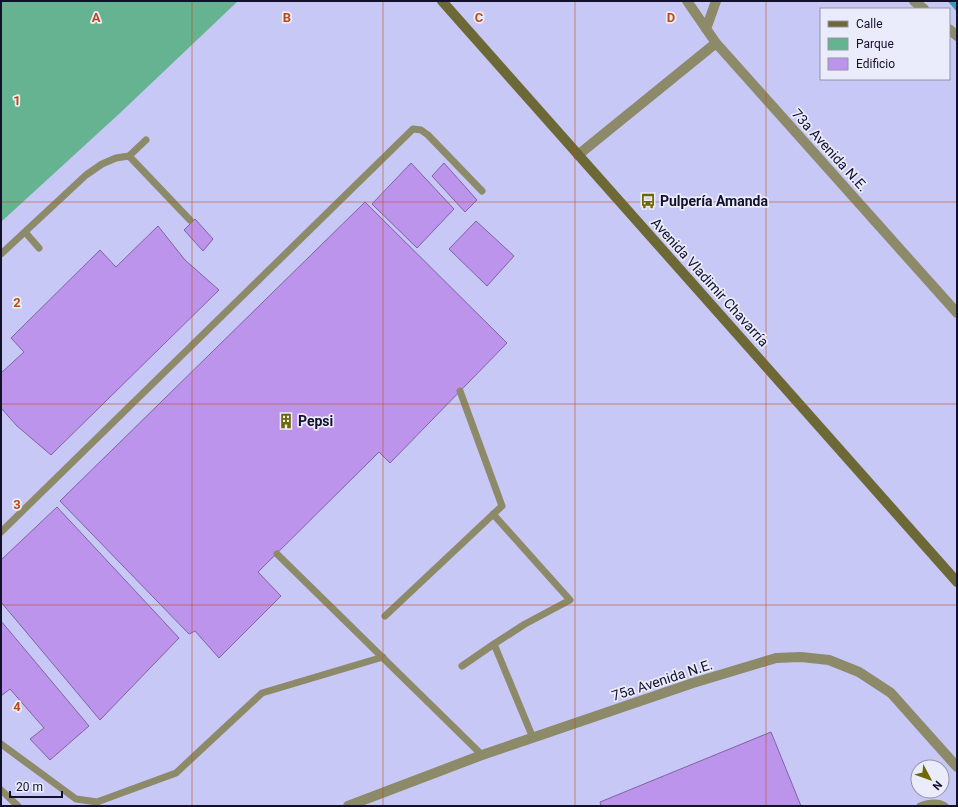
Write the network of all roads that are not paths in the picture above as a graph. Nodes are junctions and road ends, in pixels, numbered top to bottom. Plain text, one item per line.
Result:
1 (442, 1) edge
2 (687, 1) edge
3 (716, 1) edge
4 (914, 1) edge
5 (923, 8) edge
6 (706, 29) junction
7 (716, 43) junction
8 (146, 140) dead end
9 (578, 155) junction
10 (129, 156) junction
11 (482, 191) dead end
12 (190, 220) dead end
13 (25, 232) junction
14 (39, 248) dead end
15 (1, 254) edge
16 (957, 313) edge
17 (460, 391) dead end
18 (494, 514) junction
19 (1, 532) edge
20 (277, 554) dead end
21 (957, 582) edge
22 (385, 616) dead end
23 (494, 644) junction
24 (383, 657) junction
25 (462, 666) dead end
26 (534, 738) junction
27 (1, 744) edge
28 (482, 755) junction
29 (957, 767) edge
30 (1, 790) edge
31 (18, 806) edge
32 (348, 806) edge
33 (920, 806) edge
34 (945, 806) edge

1 - 9 street, Avenida Vladimir Chavarría
2 - 6 street, 73a Avenida N.E.
3 - 6 street
4 - 5 street
6 - 7 street, 73a Avenida N.E.
7 - 9 street
7 - 16 street, 73a Avenida N.E.
8 - 10 lane
9 - 21 street, Avenida Vladimir Chavarría
10 - 12 lane
10 - 13 lane
11 - 19 lane
13 - 14 lane
13 - 15 lane
17 - 18 lane
18 - 22 lane
18 - 23 lane
20 - 24 lane
23 - 25 lane
23 - 26 lane
24 - 27 lane
24 - 28 lane
26 - 28 street, 75a Avenida N.E.
26 - 29 street, 75a Avenida N.E.
28 - 32 street, 75a Avenida N.E.
30 - 31 lane
33 - 34 lane

